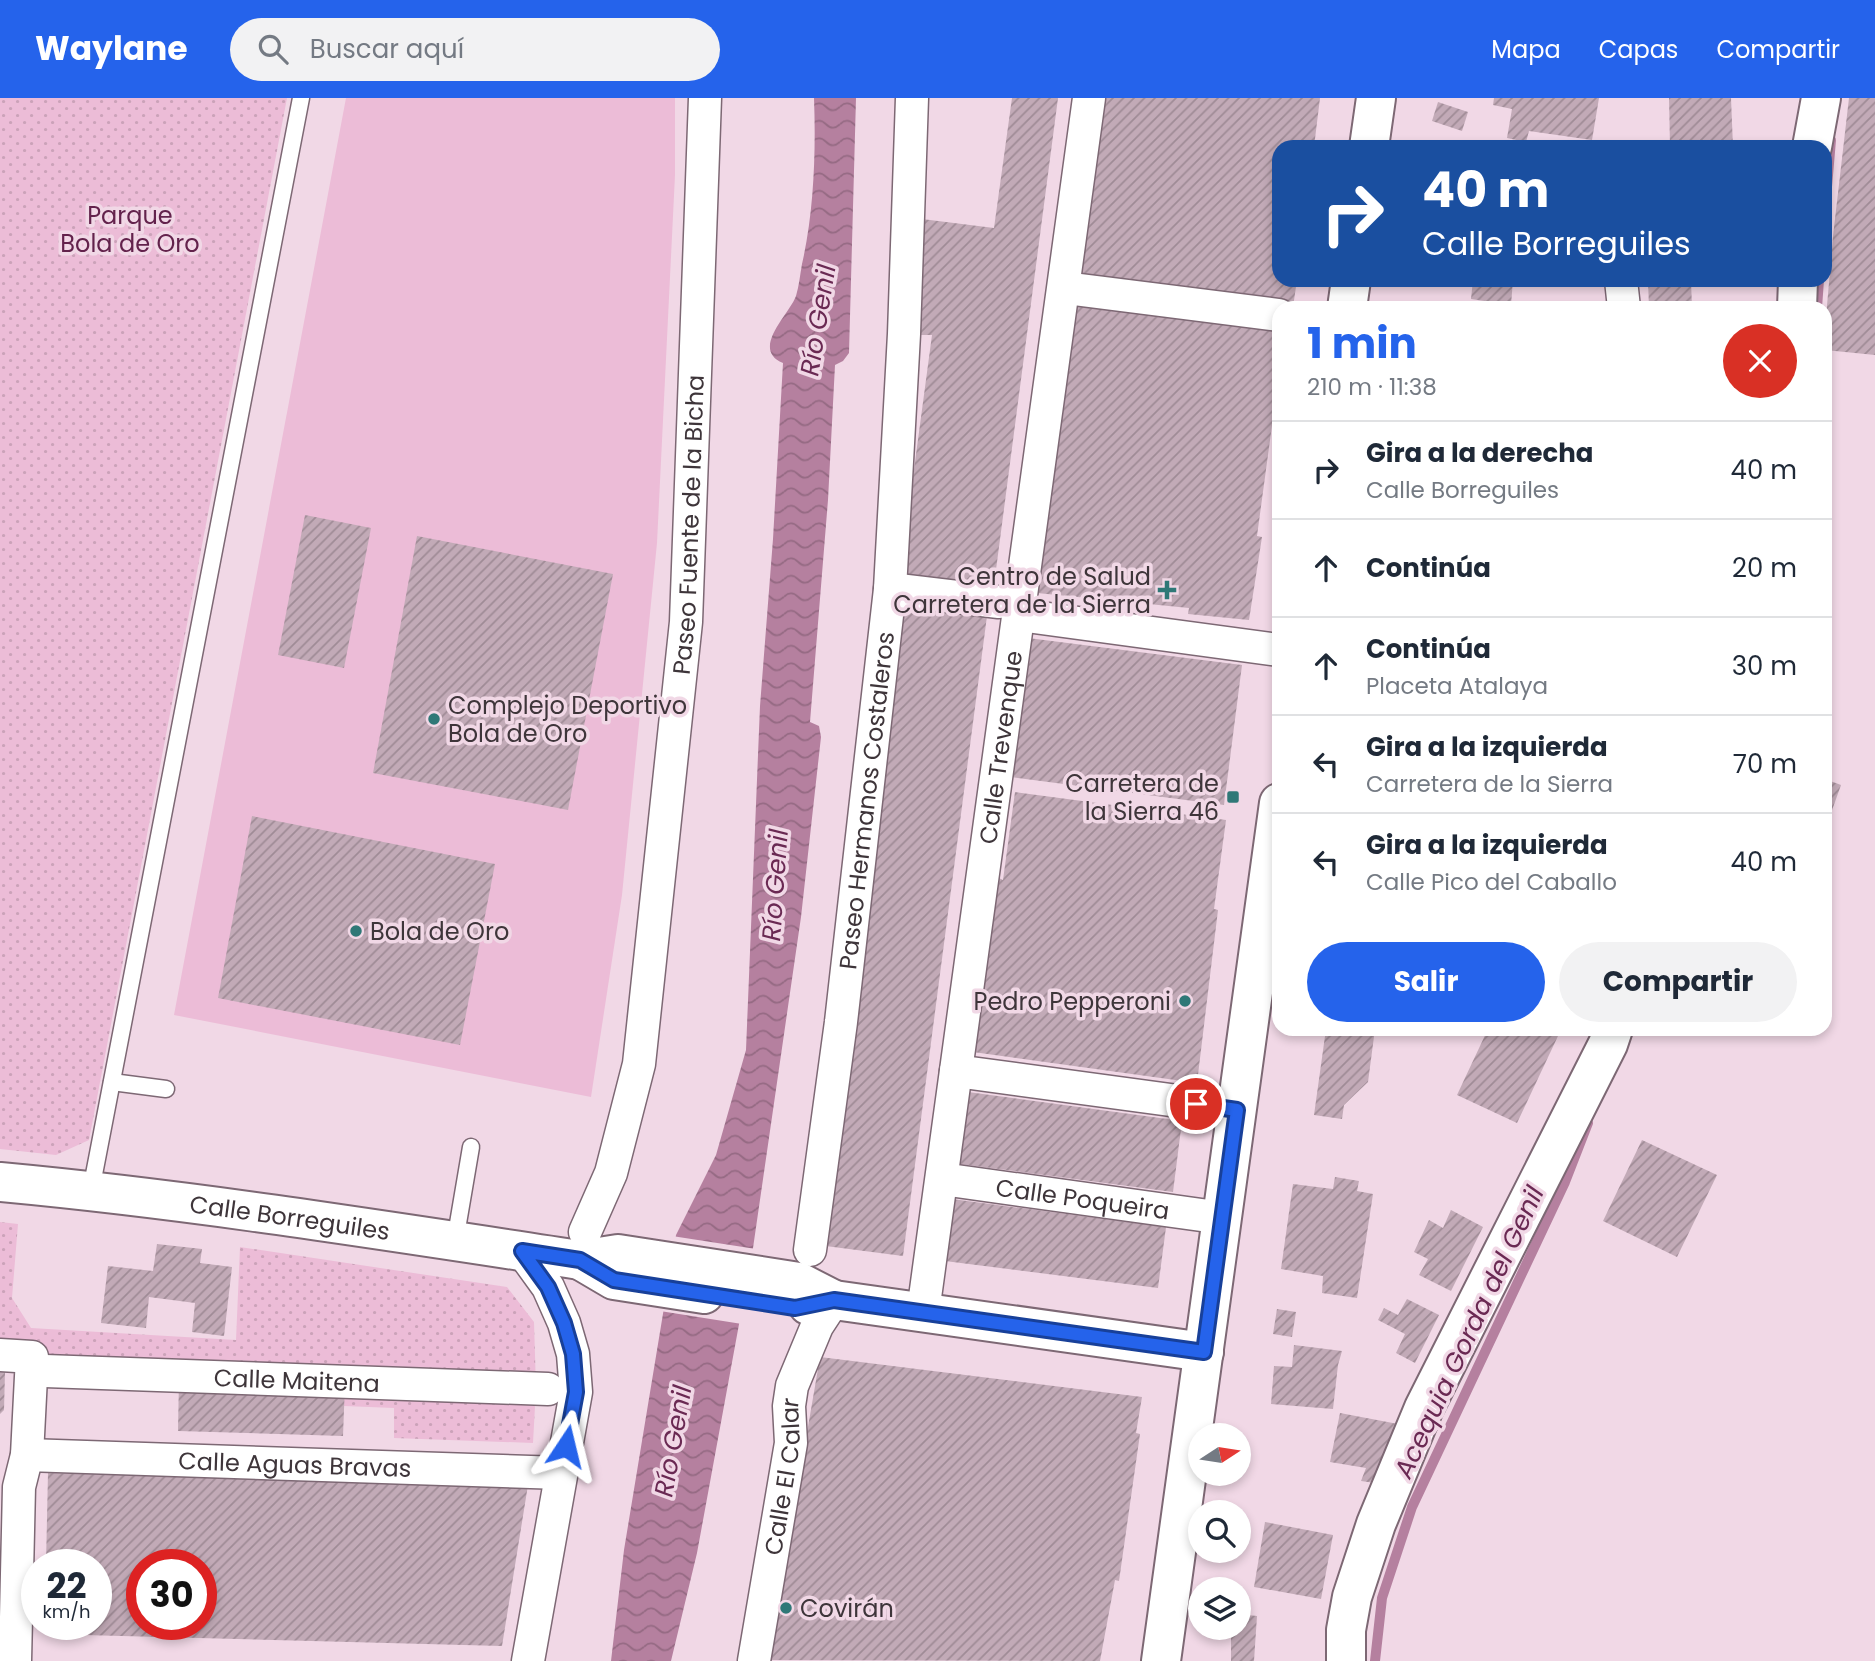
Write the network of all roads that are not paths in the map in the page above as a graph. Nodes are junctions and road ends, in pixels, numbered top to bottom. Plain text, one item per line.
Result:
1 (301, 98) edge
2 (705, 98) edge
3 (912, 98) edge
4 (1089, 98) edge
5 (1376, 98) edge
6 (1821, 98) edge
7 (1370, 140) edge
8 (1813, 140) edge
9 (1073, 289) dead end
10 (1272, 314) edge
11 (890, 589) junction
12 (1009, 609) junction
13 (1272, 649) edge
14 (1272, 854) edge
15 (1611, 1036) edge
16 (956, 1071) junction
17 (112, 1082) junction
18 (166, 1089) dead end
19 (1237, 1110) junction
20 (471, 1147) dead end
21 (942, 1179) junction
22 (0, 1182) edge
23 (91, 1190) junction
24 (1223, 1218) junction
25 (455, 1241) junction
26 (582, 1246) junction
27 (522, 1251) junction
28 (801, 1280) junction
29 (834, 1300) junction
30 (922, 1312) junction
31 (1204, 1352) junction
32 (0, 1355) edge
33 (39, 1364) junction
34 (548, 1389) dead end
35 (27, 1455) junction
36 (561, 1473) junction
37 (15, 1661) edge
38 (528, 1661) edge
39 (754, 1661) edge
40 (1161, 1661) edge
41 (1346, 1661) edge

1 - 17 lane
2 - 26 street, Paseo Fuente de la Bicha
3 - 11 street, Paseo Hermanos Costaleros
4 - 12 street, Calle Trevenque
5 - 7 street
6 - 8 street
9 - 10 street
11 - 12 street
11 - 28 street, Paseo Hermanos Costaleros
12 - 13 street
12 - 16 street, Calle Trevenque
14 - 19 street
15 - 41 street
16 - 19 street
16 - 21 street, Calle Trevenque
17 - 18 lane
17 - 23 lane
19 - 24 street
20 - 25 lane
21 - 24 street, Calle Poqueira
21 - 30 street, Calle Trevenque
22 - 23 street, Calle Borreguiles
23 - 25 street, Calle Borreguiles
24 - 31 street
25 - 27 street, Calle Borreguiles
26 - 27 street, Calle Borreguiles
26 - 28 street, Calle Borreguiles
27 - 36 street
28 - 29 street, Calle Borreguiles
29 - 30 street, Calle Borreguiles
29 - 39 street, Calle El Calar
30 - 31 street, Calle Borreguiles
31 - 40 street
32 - 33 street, Calle Maitena
33 - 34 street, Calle Maitena
33 - 35 street
35 - 36 street, Calle Aguas Bravas
35 - 37 street
36 - 38 street

